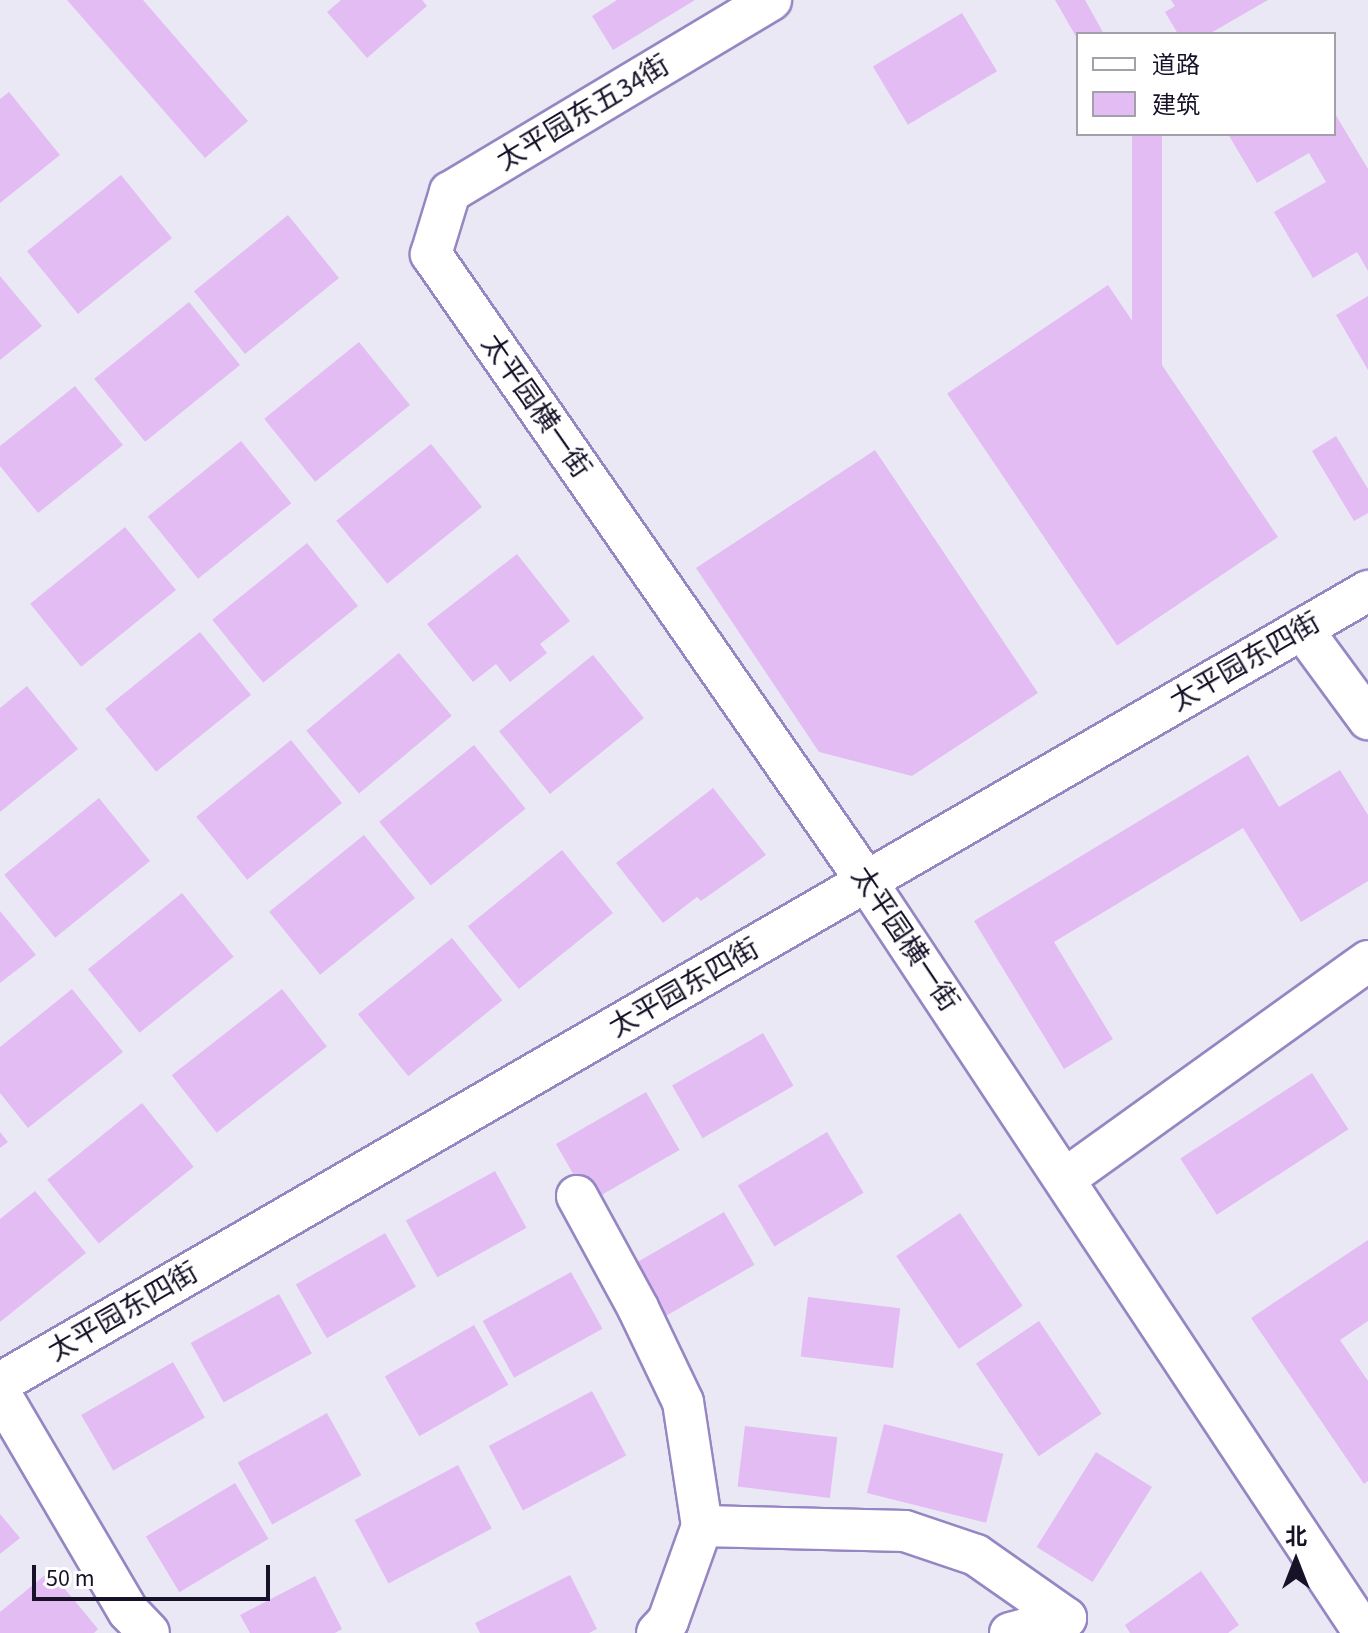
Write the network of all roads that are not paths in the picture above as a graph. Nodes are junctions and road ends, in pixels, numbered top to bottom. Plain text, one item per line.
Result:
1 (771, 0) edge
2 (431, 254) joint
3 (1368, 591) edge
4 (1302, 629) junction
5 (1368, 719) edge
6 (867, 882) junction
7 (1368, 961) edge
8 (1066, 1178) junction
9 (577, 1196) dead end
10 (0, 1383) edge
11 (0, 1393) edge
12 (702, 1526) junction
13 (149, 1633) edge
14 (657, 1633) edge
15 (1010, 1633) edge
16 (1364, 1633) edge

1 - 2 street, 太平园东五34街
2 - 6 street, 太平园横一街
3 - 4 street, 太平园东四街
4 - 5 street
4 - 6 street, 太平园东四街
6 - 8 street, 太平园横一街
6 - 10 street, 太平园东四街
7 - 8 street
8 - 16 street, 太平园横一街
9 - 12 street
11 - 13 street
12 - 14 street
12 - 15 street

